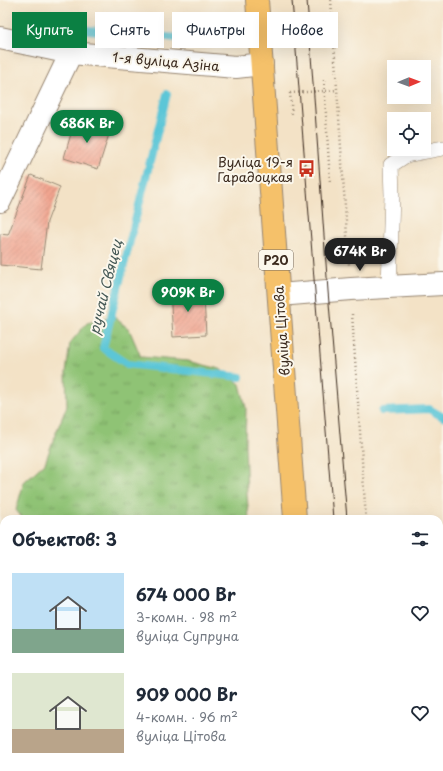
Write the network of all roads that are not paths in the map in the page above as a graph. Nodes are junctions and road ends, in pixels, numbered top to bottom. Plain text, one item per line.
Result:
1 (257, 0) edge
2 (0, 38) edge
3 (71, 53) junction
4 (262, 64) junction
5 (443, 148) edge
6 (0, 201) edge
7 (443, 284) edge
8 (389, 287) junction
9 (278, 295) junction
10 (295, 515) edge

1 - 4 main road, вуліца Цітова / Р20
2 - 3 street, 1-я вуліца Азіна
3 - 4 street, 1-я вуліца Азіна
3 - 6 street
4 - 9 main road, вуліца Цітова / Р20
5 - 8 lane
7 - 8 street
8 - 9 street
9 - 10 main road, вуліца Цітова / Р20

